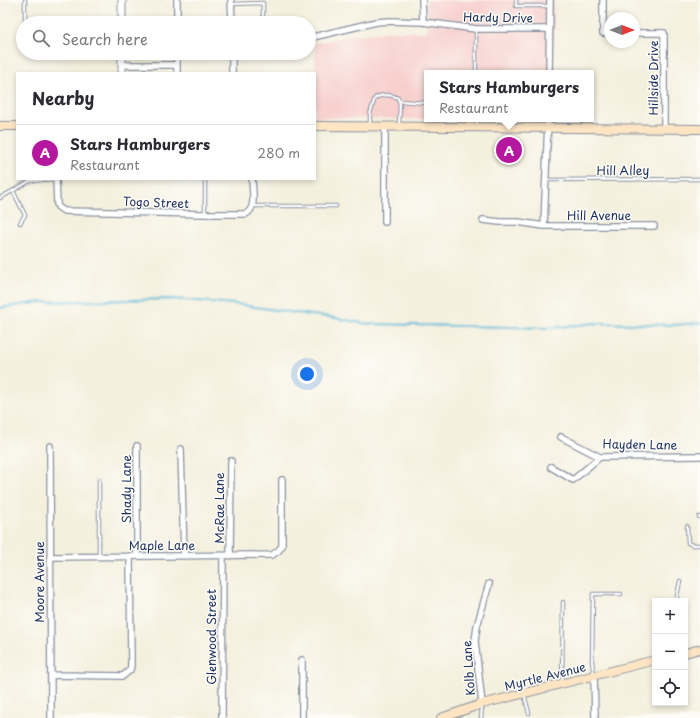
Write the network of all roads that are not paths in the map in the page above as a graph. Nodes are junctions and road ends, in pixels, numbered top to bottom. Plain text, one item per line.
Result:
1 (25, 0) edge
2 (122, 0) edge
3 (177, 0) edge
4 (422, 0) edge
5 (516, 0) edge
6 (602, 0) edge
7 (231, 2) edge
8 (550, 3) edge
9 (25, 16) edge
10 (122, 16) edge
11 (177, 16) edge
12 (232, 16) edge
13 (263, 16) edge
14 (423, 22) junction
15 (476, 29) junction
16 (549, 29) junction
17 (604, 33) edge
18 (640, 33) edge
19 (316, 36) edge
20 (122, 60) edge
21 (177, 60) edge
22 (232, 60) edge
23 (122, 65) junction
24 (177, 65) junction
25 (476, 70) edge
26 (549, 70) edge
27 (122, 72) edge
28 (177, 72) edge
29 (232, 72) edge
30 (399, 102) junction
31 (424, 103) edge
32 (548, 122) edge
33 (477, 123) edge
34 (0, 126) edge
35 (16, 126) edge
36 (316, 126) edge
37 (370, 126) junction
38 (385, 126) junction
39 (399, 126) junction
40 (548, 128) junction
41 (664, 129) junction
42 (700, 129) edge
43 (700, 179) edge
44 (43, 180) edge
45 (56, 180) edge
46 (205, 180) edge
47 (252, 180) edge
48 (545, 180) junction
49 (13, 191) junction
50 (0, 198) edge
51 (336, 206) dead end
52 (252, 208) junction
53 (205, 214) junction
54 (484, 220) dead end
55 (385, 222) dead end
56 (20, 223) dead end
57 (544, 226) junction
58 (654, 226) dead end
59 (560, 437) dead end
60 (50, 446) dead end
61 (137, 446) dead end
62 (181, 449) dead end
63 (700, 456) edge
64 (600, 457) junction
65 (231, 461) dead end
66 (550, 467) dead end
67 (100, 479) dead end
68 (282, 480) dead end
69 (686, 526) dead end
70 (700, 545) edge
71 (99, 556) junction
72 (130, 556) junction
73 (137, 556) junction
74 (184, 556) junction
75 (223, 556) junction
76 (230, 556) junction
77 (50, 557) junction
78 (680, 581) dead end
79 (489, 584) dead end
80 (621, 594) dead end
81 (677, 598) edge
82 (563, 602) dead end
83 (700, 649) edge
84 (688, 652) edge
85 (302, 660) dead end
86 (652, 661) edge
87 (51, 675) junction
88 (594, 675) junction
89 (562, 683) junction
90 (524, 693) junction
91 (482, 704) junction
92 (529, 713) dead end
93 (51, 718) edge
94 (222, 718) edge
95 (302, 718) edge
96 (441, 718) edge
97 (481, 718) edge
98 (595, 718) edge

1 - 9 lane
2 - 10 street
3 - 11 street
4 - 14 street
5 - 8 lane
6 - 17 street
7 - 12 street
7 - 13 lane
8 - 16 street
14 - 15 street, Hardy Drive
14 - 19 street, Hardy Drive
15 - 16 street, Hardy Drive
15 - 25 lane
16 - 26 street
18 - 41 street, Hillside Drive
20 - 23 street
21 - 24 street
22 - 29 street
23 - 24 street
23 - 27 street
24 - 28 street
30 - 31 lane
30 - 37 lane
30 - 39 lane
32 - 40 street
33 - 39 main road
33 - 40 main road
34 - 35 main road
36 - 37 main road
37 - 38 main road
38 - 39 main road
38 - 55 street
40 - 41 main road
40 - 48 street
41 - 42 main road
43 - 48 lane, Hill Alley
44 - 49 lane
45 - 53 street, Togo Street
46 - 53 lane
47 - 52 street
48 - 57 street
49 - 50 lane
49 - 56 lane
51 - 52 lane
52 - 53 street, Togo Street
54 - 57 street, Hill Avenue
57 - 58 street, Hill Avenue
59 - 64 street, Hayden Lane
60 - 77 street, Moore Avenue
61 - 73 street, Shady Lane
62 - 74 street
63 - 64 street, Hayden Lane
64 - 66 street
65 - 76 street, McRae Lane
67 - 71 lane
68 - 76 street, Maple Lane
69 - 70 lane
71 - 72 street, Maple Lane
71 - 77 street, Maple Lane
72 - 73 street, Maple Lane
72 - 87 street
73 - 74 street, Maple Lane
74 - 75 street, Maple Lane
75 - 76 street, Maple Lane
75 - 94 street, Glenwood Street
77 - 87 street, Moore Avenue
78 - 81 lane
79 - 91 street, Kolb Lane
80 - 88 lane
82 - 89 lane
83 - 84 main road
85 - 95 street
86 - 88 main road, Myrtle Avenue
87 - 93 street, Moore Avenue
88 - 89 main road, Myrtle Avenue
88 - 98 street
89 - 90 main road, Myrtle Avenue
90 - 91 main road, Myrtle Avenue
90 - 92 lane
91 - 96 main road, Myrtle Avenue
91 - 97 lane

